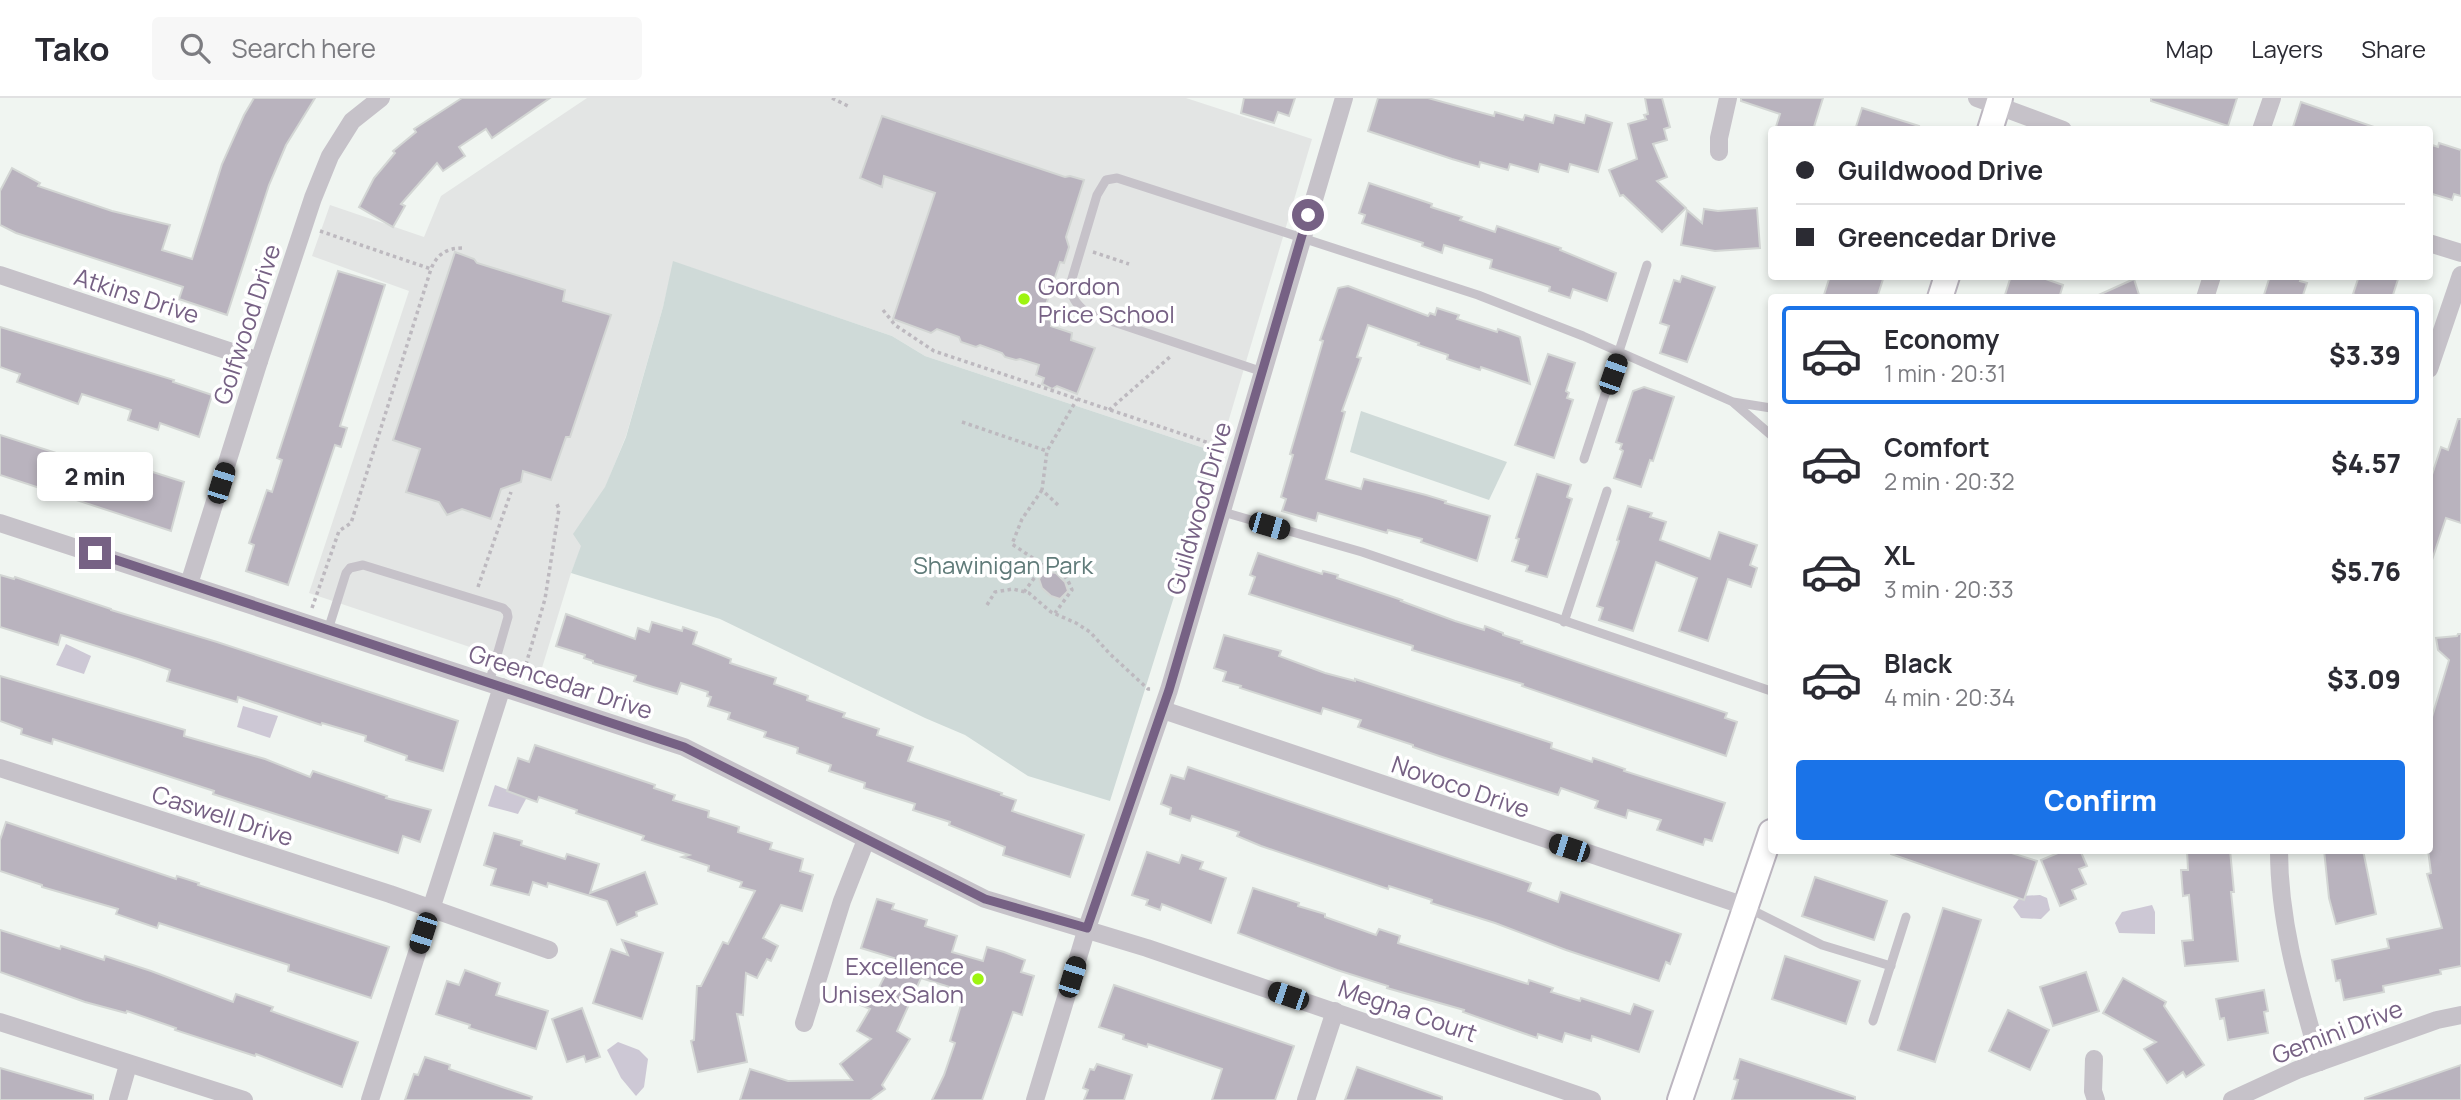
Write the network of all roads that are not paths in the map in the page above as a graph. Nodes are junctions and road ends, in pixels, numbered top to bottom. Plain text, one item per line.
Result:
1 (380, 98) edge
2 (1344, 98) edge
3 (1728, 98) edge
4 (2272, 98) edge
5 (1991, 108) edge
6 (2050, 126) edge
7 (2262, 126) edge
8 (1719, 152) dead end
9 (1301, 239) junction
10 (2433, 244) edge
11 (2461, 253) edge
12 (1647, 265) dead end
13 (0, 275) edge
14 (2461, 275) edge
15 (1620, 352) junction
16 (2433, 357) edge
17 (259, 361) junction
18 (1263, 372) junction
19 (1733, 402) junction
20 (1768, 408) edge
21 (1768, 432) edge
22 (1584, 459) dead end
23 (1607, 491) dead end
24 (1223, 512) junction
25 (0, 523) edge
26 (189, 584) junction
27 (1564, 622) junction
28 (328, 630) junction
29 (496, 685) junction
30 (1768, 690) edge
31 (1163, 710) junction
32 (0, 768) edge
33 (866, 839) junction
34 (1768, 841) edge
35 (2278, 854) edge
36 (1745, 906) junction
37 (431, 909) junction
38 (1906, 917) dead end
39 (1087, 928) junction
40 (549, 950) dead end
41 (1891, 967) junction
42 (1335, 1011) junction
43 (2461, 1015) edge
44 (1873, 1021) dead end
45 (0, 1022) edge
46 (804, 1023) dead end
47 (2094, 1059) dead end
48 (2320, 1062) junction
49 (128, 1065) junction
50 (118, 1100) edge
51 (244, 1100) edge
52 (370, 1100) edge
53 (1035, 1100) edge
54 (1306, 1100) edge
55 (1592, 1100) edge
56 (1680, 1100) edge
57 (2096, 1100) edge
58 (2232, 1100) edge

1 - 17 street, Golfwood Drive
2 - 9 street, Guildwood Drive
3 - 8 street
4 - 7 street
5 - 6 street
9 - 15 lane
9 - 18 street, Guildwood Drive
9 - 18 lane
10 - 11 street
12 - 15 lane
13 - 17 street, Atkins Drive
14 - 16 street
15 - 19 lane
15 - 22 lane
17 - 26 street, Golfwood Drive
18 - 24 street, Guildwood Drive
19 - 20 lane
19 - 21 lane
23 - 27 lane
24 - 27 lane
24 - 31 street, Guildwood Drive
25 - 26 street, Greencedar Drive
26 - 28 street, Greencedar Drive
27 - 30 lane
28 - 29 street, Greencedar Drive
28 - 29 lane
29 - 33 street, Greencedar Drive
29 - 37 street
31 - 36 street, Novoco Drive
31 - 39 street, Guildwood Drive
32 - 37 street, Caswell Drive
33 - 39 street, Greencedar Drive
33 - 46 street
34 - 36 main road
35 - 48 street
36 - 41 lane
36 - 56 main road
37 - 40 street, Caswell Drive
37 - 52 street
38 - 41 lane
39 - 42 street, Megna Court
39 - 53 street, Guildwood Drive
41 - 44 lane
42 - 54 street
42 - 55 street, Megna Court
43 - 48 street, Gemini Drive
45 - 49 street
47 - 57 street
48 - 58 street, Gemini Drive
49 - 50 street
49 - 51 street

